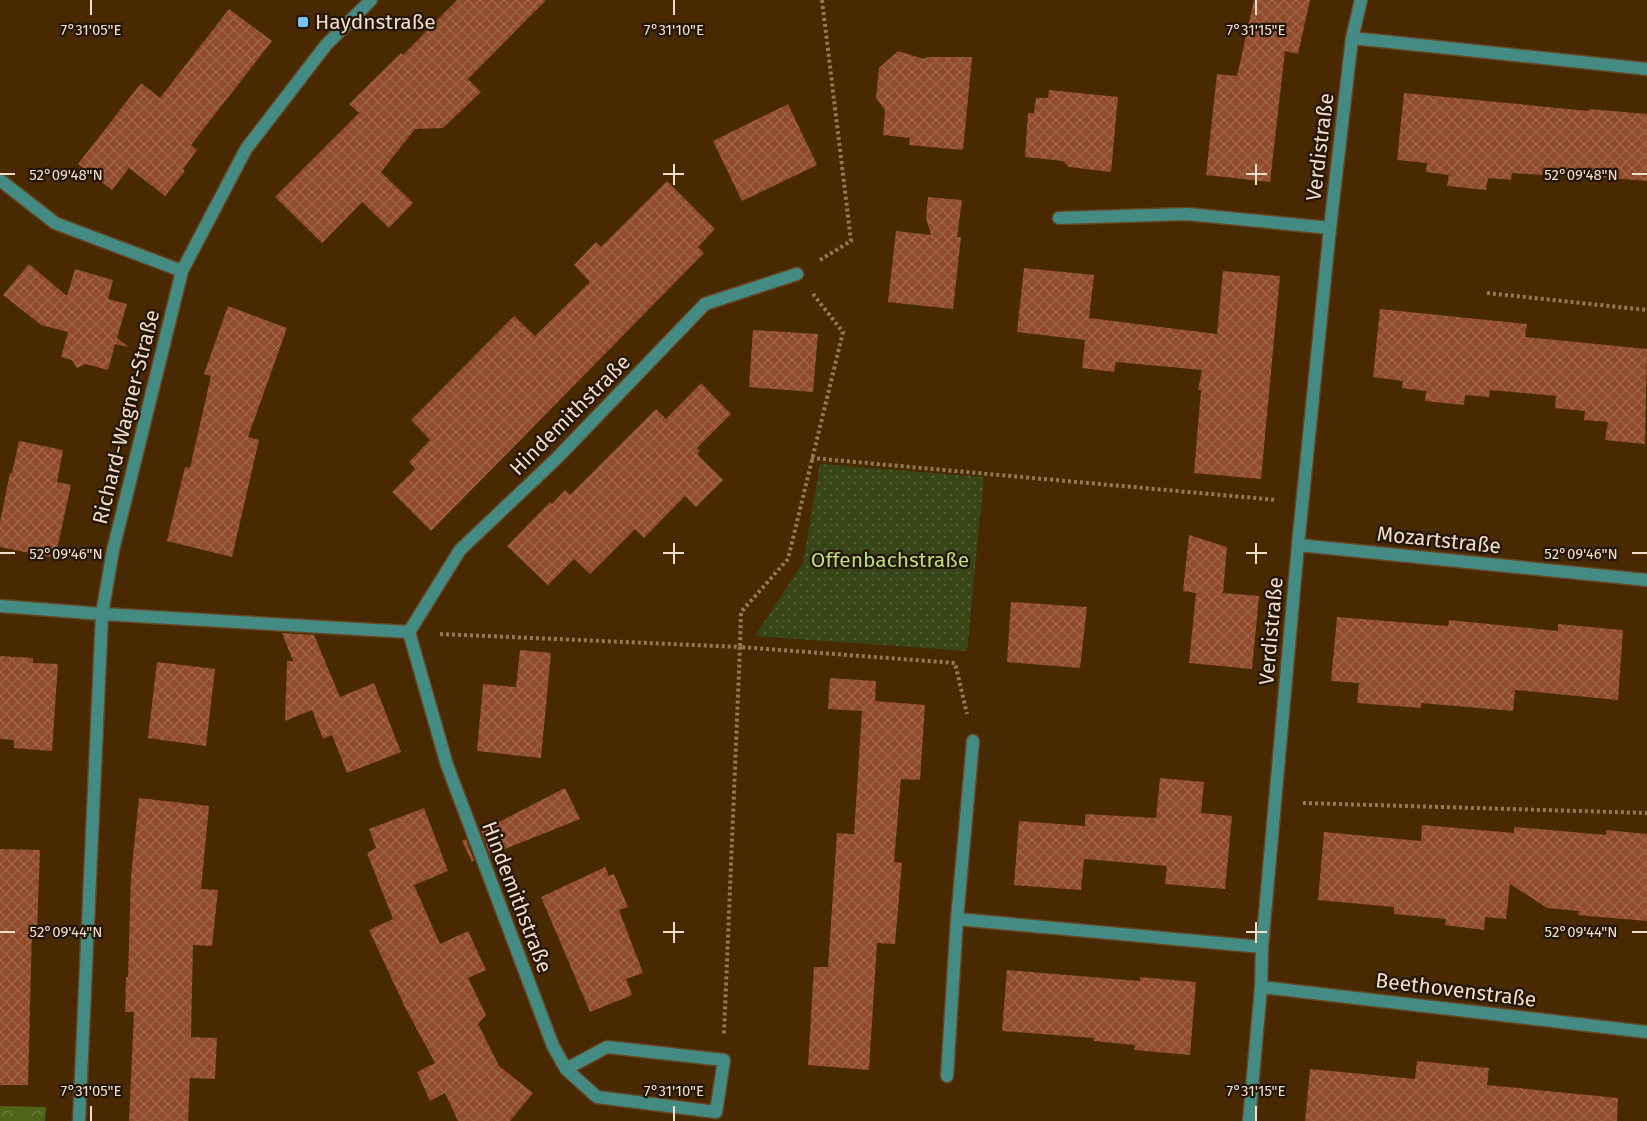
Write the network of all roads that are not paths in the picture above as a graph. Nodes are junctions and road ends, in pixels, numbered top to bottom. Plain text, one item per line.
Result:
1 (371, 0) edge
2 (1361, 0) edge
3 (1352, 38) junction
4 (1647, 69) edge
5 (0, 180) edge
6 (1059, 218) dead end
7 (1330, 228) junction
8 (182, 271) junction
9 (797, 274) road end
10 (1298, 545) junction
11 (1647, 580) edge
12 (0, 606) edge
13 (102, 614) junction
14 (409, 632) junction
15 (973, 741) road end
16 (957, 919) junction
17 (1262, 947) junction
18 (1261, 987) junction
19 (1647, 1032) edge
20 (566, 1069) junction
21 (947, 1076) dead end
22 (79, 1121) edge
23 (1248, 1121) edge

1 - 8 street, Richard-Wagner-Straße
2 - 3 street, Verdistraße
3 - 4 street
3 - 7 street, Verdistraße
5 - 8 street
6 - 7 street
7 - 10 street, Verdistraße
8 - 13 street, Richard-Wagner-Straße
9 - 14 street, Hindemithstraße
10 - 11 street, Mozartstraße
10 - 17 street, Verdistraße
12 - 13 street
13 - 14 street
13 - 22 street, Richard-Wagner-Straße
14 - 20 street, Hindemithstraße
15 - 16 street
16 - 17 street
16 - 21 street
17 - 18 street, Verdistraße
18 - 19 street, Beethovenstraße
18 - 23 street, Verdistraße
20 - 20 street, Hindemithstraße

